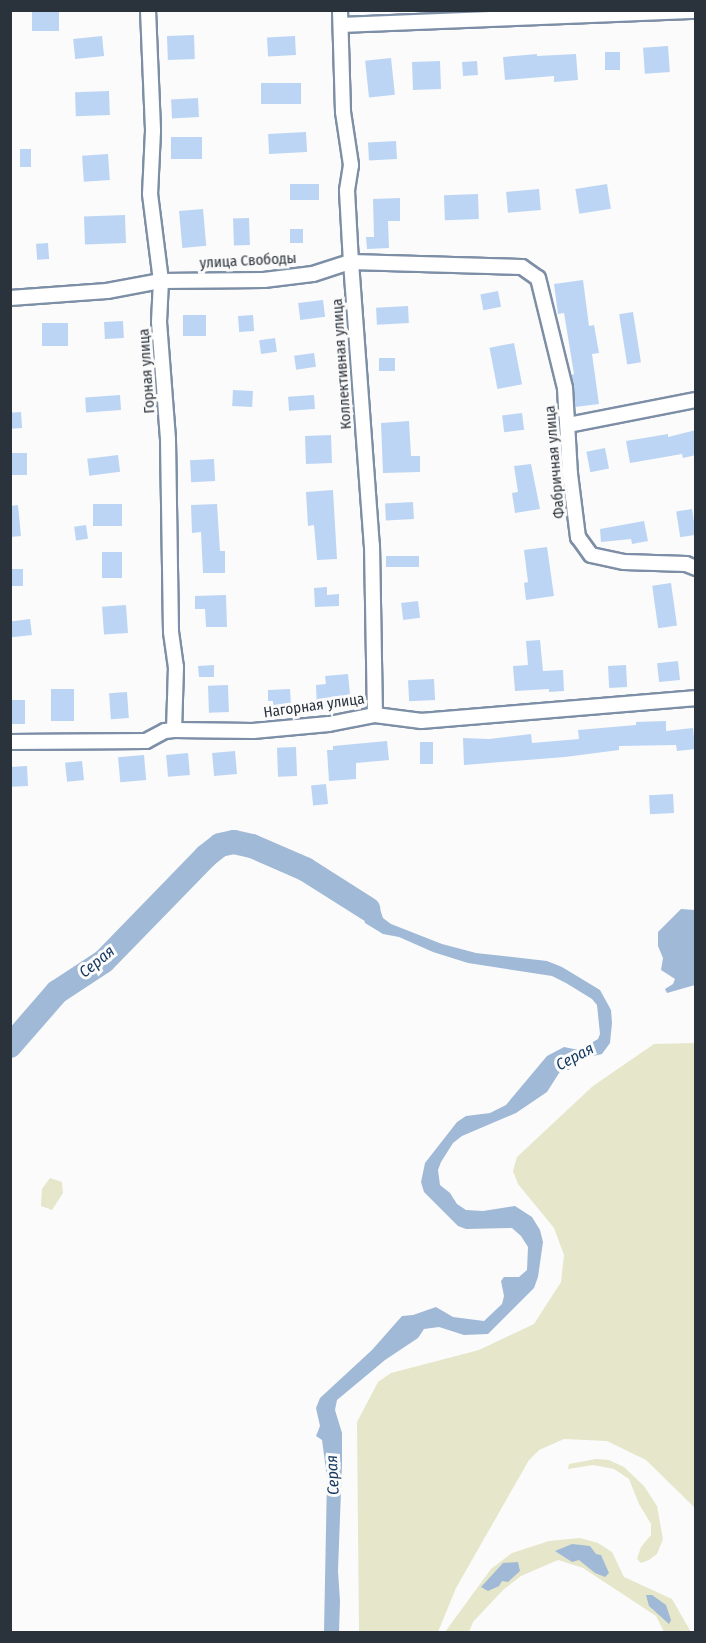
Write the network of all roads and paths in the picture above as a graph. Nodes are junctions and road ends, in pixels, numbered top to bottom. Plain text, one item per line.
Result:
1 (148, 10) edge
2 (696, 11) edge
3 (340, 18) edge
4 (351, 262) junction
5 (522, 267) joint
6 (161, 281) junction
7 (10, 298) edge
8 (696, 400) edge
9 (568, 424) junction
10 (696, 568) edge
11 (696, 698) edge
12 (375, 715) junction
13 (174, 730) junction
14 (10, 742) edge

1 - 6 street, Горная улица
2 - 3 street
3 - 4 street, Коллективная улица
4 - 5 street, улица Свободы
4 - 6 street, улица Свободы
4 - 12 street, Коллективная улица
5 - 9 street, Фабричная улица
6 - 7 street, улица Свободы
6 - 13 street, Горная улица
8 - 9 street
9 - 10 street, Фабричная улица
11 - 12 street, Нагорная улица
12 - 13 street, Нагорная улица
13 - 14 street, Нагорная улица

